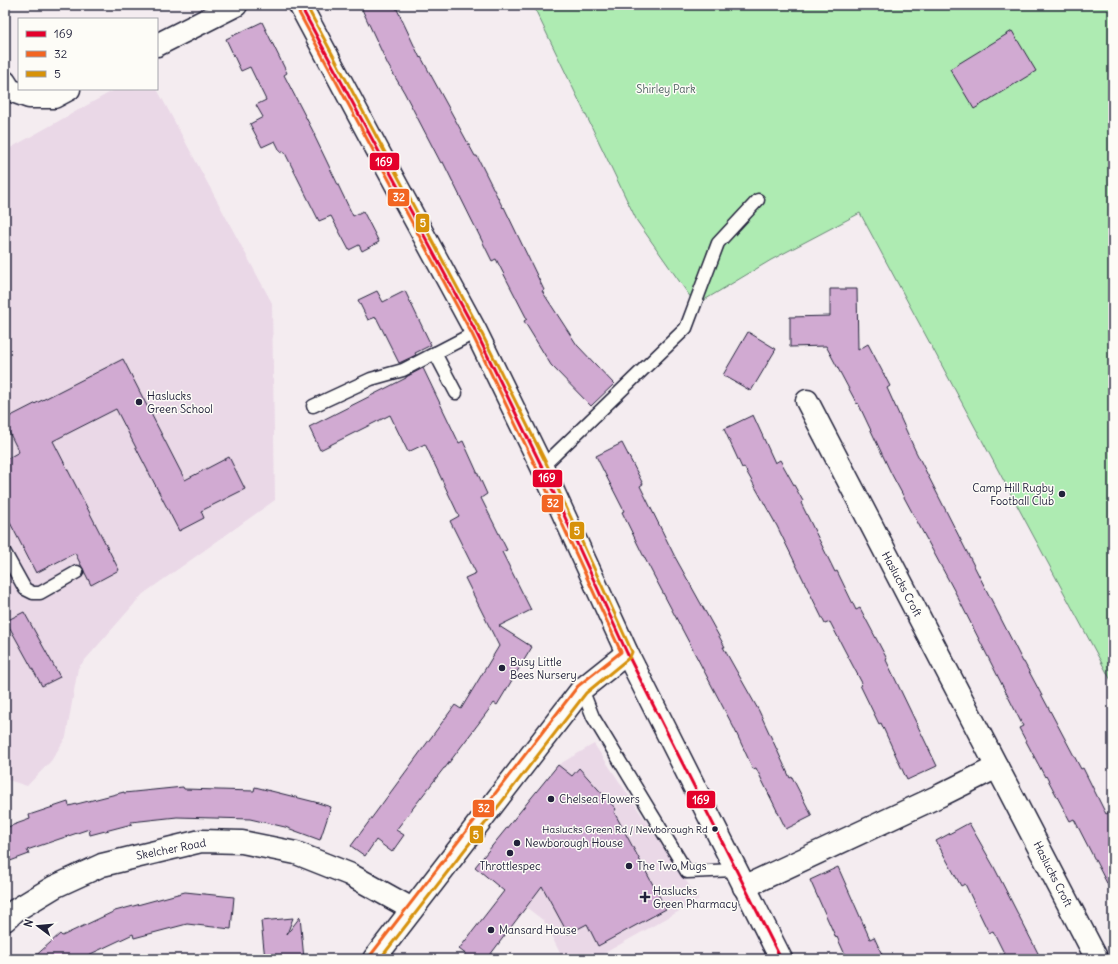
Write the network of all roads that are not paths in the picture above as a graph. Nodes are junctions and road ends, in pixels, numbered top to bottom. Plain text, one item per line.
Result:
1 (236, 5) edge
2 (300, 5) edge
3 (158, 44) edge
4 (5, 82) edge
5 (67, 90) edge
6 (758, 200) dead end
7 (476, 332) junction
8 (435, 353) junction
9 (456, 393) dead end
10 (806, 401) dead end
11 (313, 406) dead end
12 (542, 467) junction
13 (5, 553) edge
14 (77, 572) dead end
15 (627, 653) junction
16 (582, 689) junction
17 (997, 767) junction
18 (740, 878) junction
19 (412, 909) junction
20 (5, 920) edge
21 (374, 959) edge
22 (781, 959) edge
23 (1097, 959) edge

1 - 3 street
2 - 7 street
4 - 5 street
6 - 12 lane
7 - 8 lane
7 - 12 street
8 - 9 lane
8 - 11 lane
10 - 17 street, Haslucks Croft
12 - 15 street
13 - 14 lane
15 - 16 street
15 - 18 street
16 - 18 lane
16 - 19 street
17 - 18 street
17 - 23 street, Haslucks Croft
18 - 22 street
19 - 20 street, Skelcher Road
19 - 21 street

